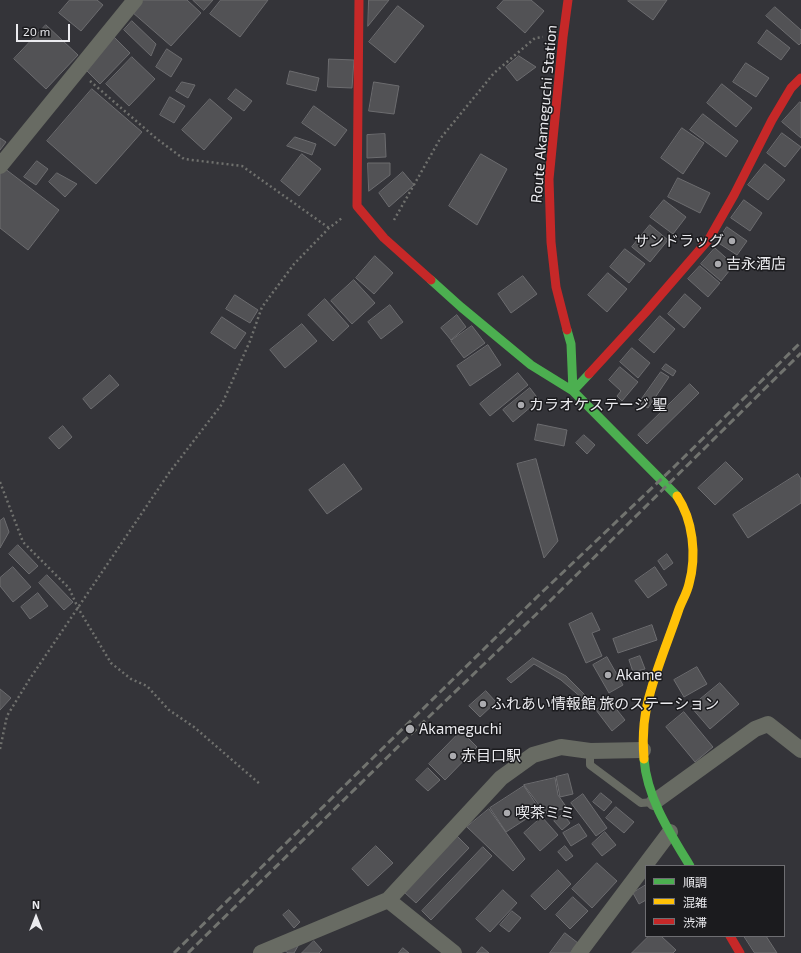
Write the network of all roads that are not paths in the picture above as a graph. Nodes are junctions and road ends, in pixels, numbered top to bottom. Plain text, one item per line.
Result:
1 (135, 0) edge
2 (359, 0) edge
3 (568, 0) edge
4 (801, 78) edge
5 (0, 166) edge
6 (573, 391) junction
7 (643, 750) junction
8 (801, 750) edge
9 (590, 751) junction
10 (654, 802) junction
11 (670, 832) junction
12 (645, 865) edge
13 (689, 865) edge
14 (645, 866) edge
15 (388, 900) junction
16 (731, 937) edge
17 (260, 953) edge
18 (454, 953) edge
19 (580, 953) edge
20 (740, 953) edge

1 - 5 street
2 - 6 main road
3 - 6 main road, Route Akameguchi Station
4 - 6 main road
6 - 7 main road
7 - 9 street
7 - 10 main road
8 - 10 street
9 - 10 lane
9 - 15 street
10 - 11 main road
11 - 12 street
11 - 13 main road
14 - 19 street
15 - 17 street
15 - 18 street
16 - 20 main road

